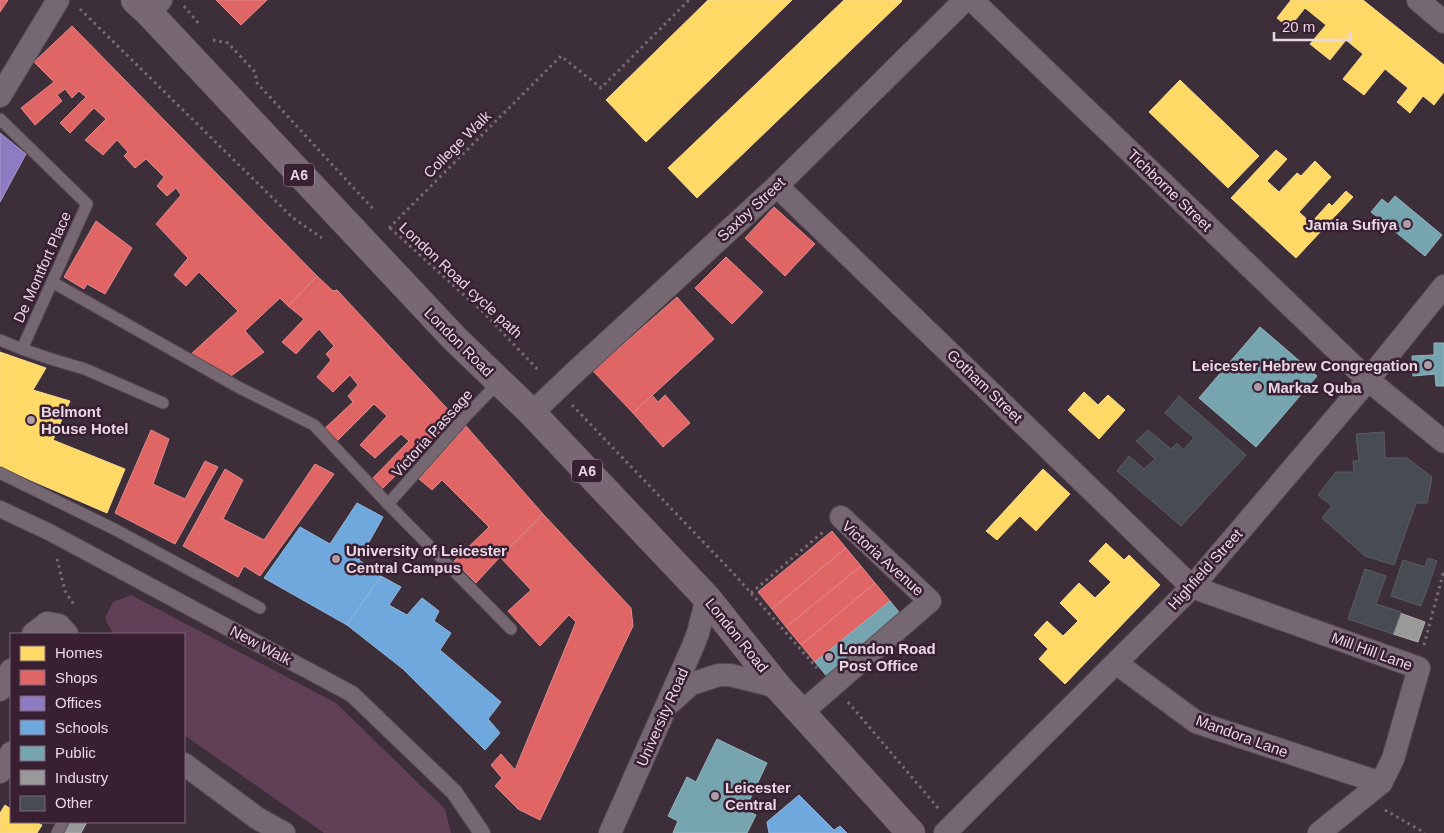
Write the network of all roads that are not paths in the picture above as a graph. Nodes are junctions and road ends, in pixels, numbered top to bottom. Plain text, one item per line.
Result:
1 (58, 0) edge
2 (965, 0) edge
3 (972, 0) edge
4 (1418, 0) edge
5 (148, 4) edge
6 (1444, 22) edge
7 (1, 93) edge
8 (0, 119) edge
9 (777, 186) junction
10 (52, 282) junction
11 (1444, 286) edge
12 (0, 340) edge
13 (22, 349) junction
14 (1368, 380) junction
15 (499, 382) junction
16 (163, 403) dead end
17 (532, 413) junction
18 (1444, 442) edge
19 (0, 473) edge
20 (388, 504) junction
21 (0, 509) edge
22 (841, 517) road end
23 (1192, 587) junction
24 (707, 598) junction
25 (260, 608) dead end
26 (511, 629) dead end
27 (34, 633) edge
28 (66, 633) edge
29 (1116, 663) junction
30 (10, 672) edge
31 (778, 687) junction
32 (0, 690) edge
33 (666, 706) junction
34 (801, 713) junction
35 (10, 755) edge
36 (185, 765) edge
37 (0, 772) edge
38 (1381, 783) junction
39 (284, 833) edge
40 (482, 833) edge
41 (610, 833) edge
42 (912, 833) edge
43 (945, 833) edge
44 (1319, 833) edge

1 - 7 street
2 - 9 street, Saxby Street
3 - 14 street, Tichborne Street
4 - 6 street
5 - 15 main road, London Road / A6
8 - 10 lane, De Montfort Place
9 - 17 street, Saxby Street
9 - 23 street, Gotham Street
10 - 13 lane, De Montfort Place
10 - 20 lane
11 - 14 street, Highfield Street
12 - 13 lane
13 - 16 lane
14 - 18 street, Tichborne Street
14 - 23 street, Highfield Street
15 - 17 main road, London Road / A6
15 - 20 lane, Victoria Passage
17 - 24 main road, London Road / A6
19 - 25 lane
20 - 26 lane
21 - 40 street, New Walk
22 - 34 street, Victoria Avenue
23 - 29 street, Highfield Street
23 - 38 street, Mill Hill Lane
24 - 31 main road, London Road / A6
24 - 33 street, University Road
27 - 28 street
29 - 38 street, Mandora Lane
29 - 43 street, Highfield Street
30 - 32 street
31 - 33 street, London Road
31 - 34 main road, London Road / A6
33 - 41 street, University Road
34 - 42 main road, London Road / A6
35 - 37 street
36 - 39 street
38 - 44 street, Mill Hill Lane

